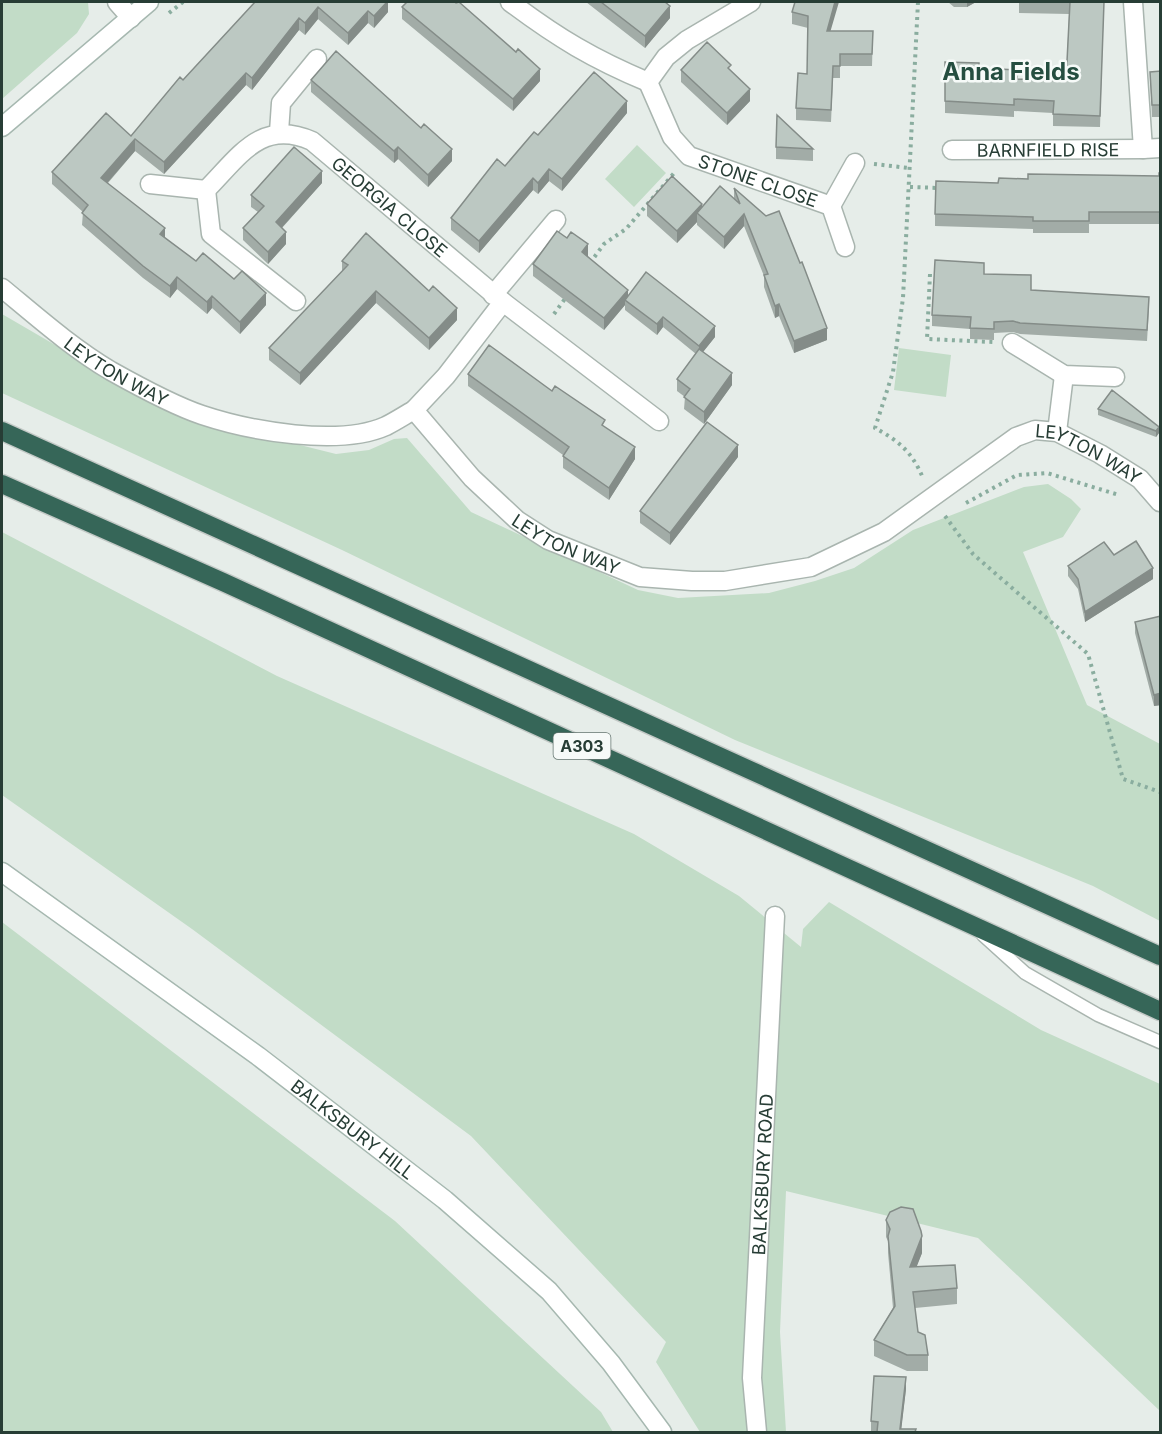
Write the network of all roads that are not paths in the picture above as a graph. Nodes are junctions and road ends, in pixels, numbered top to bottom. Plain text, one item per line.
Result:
1 (117, 2) edge
2 (148, 2) edge
3 (510, 2) edge
4 (752, 2) edge
5 (1133, 2) edge
6 (131, 18) junction
7 (316, 59) dead end
8 (648, 82) junction
9 (2, 127) edge
10 (279, 132) junction
11 (1152, 149) edge
12 (952, 150) dead end
13 (855, 163) road end
14 (150, 184) dead end
15 (206, 190) junction
16 (831, 206) junction
17 (556, 220) dead end
18 (845, 247) dead end
19 (2, 288) edge
20 (498, 298) junction
21 (296, 301) dead end
22 (1012, 343) road end
23 (1064, 375) junction
24 (1115, 377) dead end
25 (414, 410) junction
26 (659, 421) dead end
27 (2, 431) edge
28 (1057, 432) junction
29 (2, 484) edge
30 (1161, 502) edge
31 (2, 872) edge
32 (775, 916) dead end
33 (971, 925) junction
34 (1161, 956) edge
35 (1161, 1011) edge
36 (1161, 1042) edge
37 (662, 1432) edge
38 (757, 1432) edge

1 - 6 street
2 - 6 street
3 - 8 street
4 - 8 street
5 - 11 street, BARNFIELD RISE
6 - 9 street
7 - 10 street
8 - 16 street, STONE CLOSE
10 - 15 street
10 - 20 street, GEORGIA CLOSE
11 - 12 street, BARNFIELD RISE
13 - 16 street, STONE CLOSE
14 - 15 street
15 - 21 street
16 - 18 street, STONE CLOSE
17 - 20 street
19 - 25 street, LEYTON WAY
20 - 25 street
20 - 26 street, GEORGIA CLOSE
22 - 23 street
23 - 24 street
23 - 28 street
25 - 28 street, LEYTON WAY
27 - 34 highway, A303
28 - 30 street, LEYTON WAY
29 - 33 highway, A303
31 - 37 street, BALKSBURY HILL
32 - 38 street, BALKSBURY ROAD
33 - 35 highway, A303
33 - 36 lane

